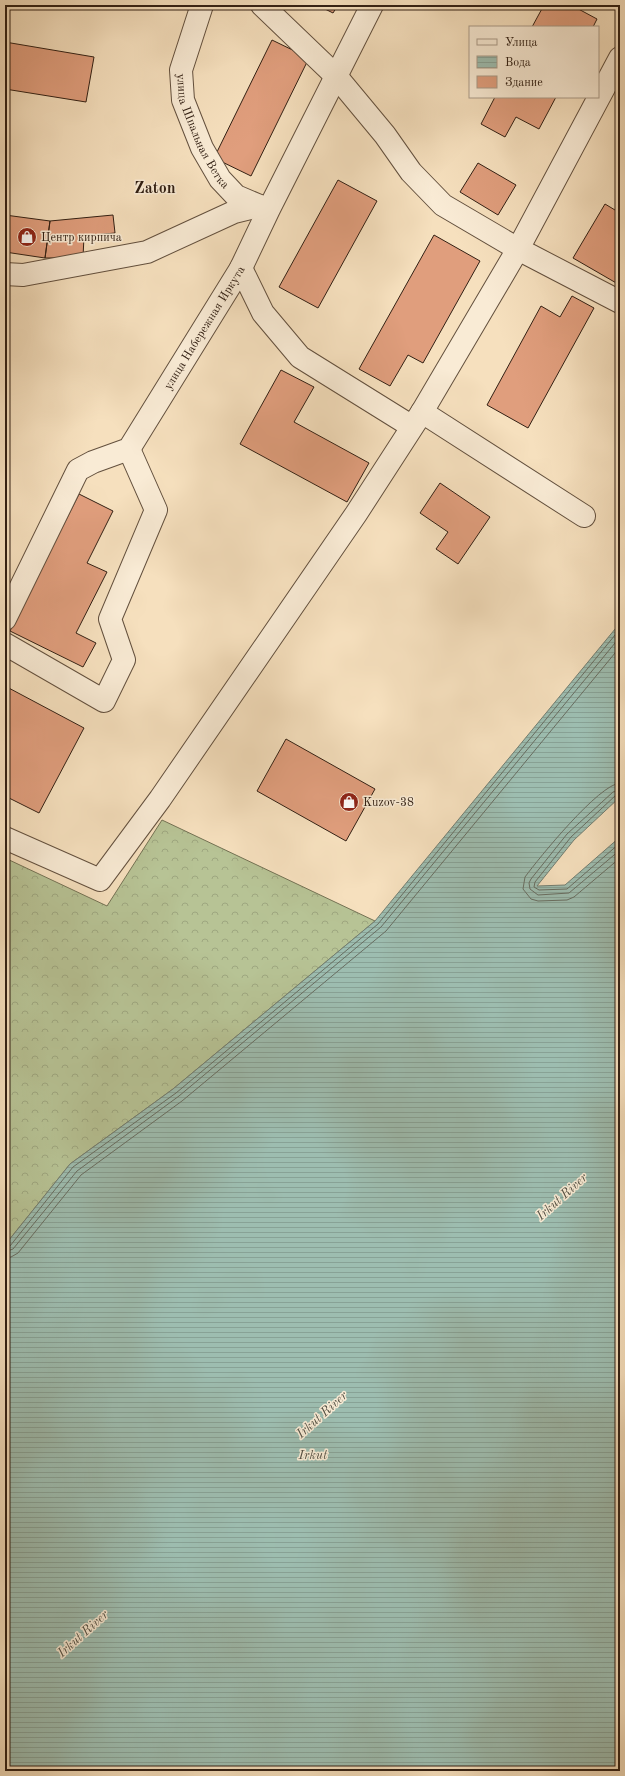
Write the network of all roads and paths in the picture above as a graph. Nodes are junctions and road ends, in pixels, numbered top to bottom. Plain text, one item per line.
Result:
1 (202, 5) edge
2 (262, 5) edge
3 (372, 5) edge
4 (620, 58) edge
5 (336, 76) junction
6 (599, 97) edge
7 (599, 98) edge
8 (264, 208) junction
9 (518, 249) junction
10 (241, 268) junction
11 (5, 274) edge
12 (620, 302) edge
13 (417, 419) junction
14 (129, 448) junction
15 (584, 516) dead end
16 (5, 619) edge
17 (5, 644) edge
18 (5, 838) edge

1 - 8 street, улица Шпальная Ветка
2 - 5 street
3 - 5 street, улица Набережная Иркута
4 - 6 street
5 - 8 street, улица Набережная Иркута
5 - 9 street
7 - 9 street
8 - 10 street, улица Набережная Иркута
8 - 11 street
9 - 12 street
9 - 13 street
10 - 13 street
10 - 14 street, улица Набережная Иркута
13 - 15 street
13 - 18 street
14 - 16 street
14 - 17 street

